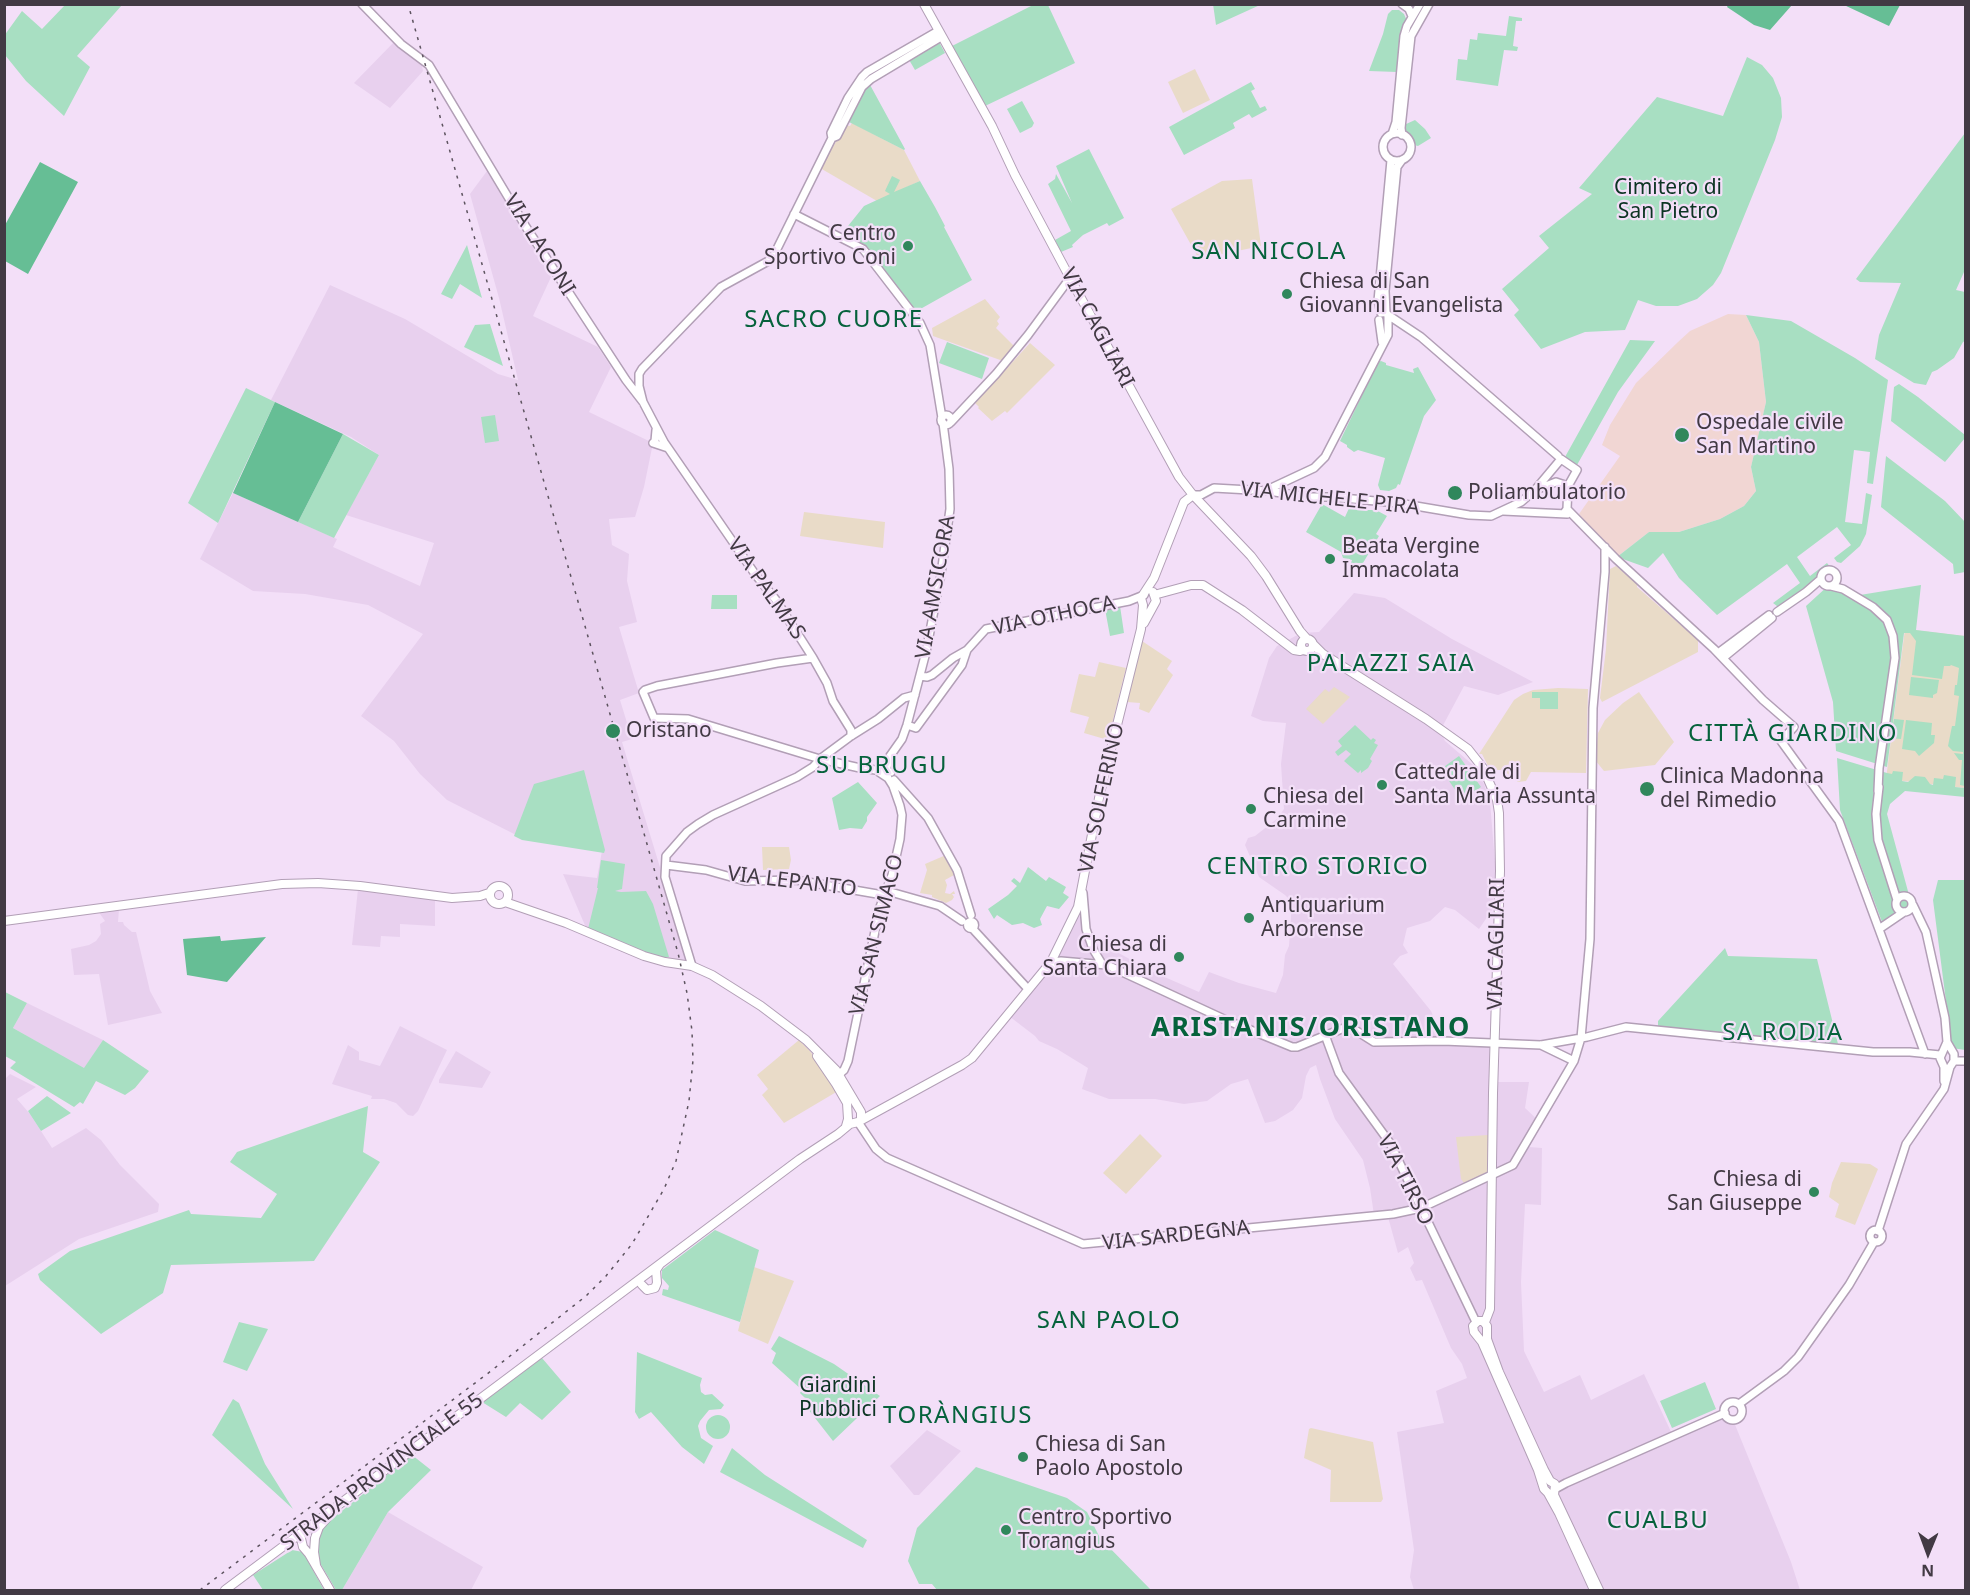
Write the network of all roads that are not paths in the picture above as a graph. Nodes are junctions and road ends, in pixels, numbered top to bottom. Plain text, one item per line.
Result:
1 (362, 4) edge
2 (924, 4) edge
3 (1402, 4) edge
4 (1408, 4) edge
5 (1428, 4) edge
6 (1415, 9) edge
7 (940, 34) junction
8 (1411, 36) junction
9 (1392, 134) junction
10 (1402, 135) junction
11 (1391, 160) junction
12 (1402, 160) junction
13 (794, 214) junction
14 (1070, 278) junction
15 (1384, 317) junction
16 (639, 374) junction
17 (628, 383) junction
18 (643, 402) junction
19 (947, 420) junction
20 (656, 428) joint
21 (1558, 456) dead end
22 (1568, 486) junction
23 (1535, 490) junction
24 (1268, 491) junction
25 (1193, 495) junction
26 (1521, 502) junction
27 (1501, 511) junction
28 (1524, 511) junction
29 (1566, 511) junction
30 (1469, 515) junction
31 (1481, 523) dead end
32 (1605, 547) junction
33 (1616, 559) junction
34 (1605, 572) junction
35 (1837, 580) junction
36 (1825, 584) junction
37 (1843, 589) junction
38 (1149, 599) junction
39 (1306, 645) junction
40 (967, 650) junction
41 (1718, 653) junction
42 (813, 658) junction
43 (920, 676) junction
44 (915, 695) junction
45 (907, 725) junction
46 (851, 736) junction
47 (820, 759) junction
48 (888, 774) junction
49 (895, 785) junction
50 (666, 865) junction
51 (1893, 885) junction
52 (885, 893) junction
53 (1905, 895) junction
54 (490, 896) junction
55 (506, 900) junction
56 (1897, 903) junction
57 (1912, 905) junction
58 (1081, 909) junction
59 (1905, 912) junction
60 (4, 921) edge
61 (1889, 922) junction
62 (1922, 923) junction
63 (971, 924) junction
64 (1879, 928) junction
65 (1051, 962) junction
66 (1073, 963) junction
67 (1102, 964) junction
68 (692, 966) junction
69 (1044, 971) junction
70 (1028, 988) junction
71 (1327, 1038) junction
72 (1581, 1038) junction
73 (1947, 1042) junction
74 (1495, 1043) junction
75 (1552, 1047) junction
76 (1881, 1053) junction
77 (1925, 1054) junction
78 (1965, 1055) edge
79 (1942, 1056) junction
80 (1954, 1058) junction
81 (848, 1061) junction
82 (1574, 1061) junction
83 (1965, 1061) edge
84 (853, 1070) dead end
85 (839, 1080) junction
86 (1944, 1088) junction
87 (856, 1118) junction
88 (1492, 1175) junction
89 (1420, 1208) junction
90 (661, 1262) junction
91 (656, 1277) junction
92 (644, 1279) junction
93 (1481, 1322) junction
94 (1487, 1331) junction
95 (1477, 1335) junction
96 (1739, 1404) junction
97 (1725, 1413) junction
98 (1551, 1487) junction
99 (342, 1501) junction
100 (300, 1534) junction
101 (314, 1545) junction
102 (303, 1547) junction
103 (271, 1556) junction
104 (316, 1565) junction
105 (225, 1590) edge
106 (330, 1590) edge
107 (1594, 1590) edge
108 (1599, 1590) edge

1 - 17 street, VIA LACONI
2 - 7 main road, VIA CAGLIARI
3 - 6 street
4 - 6 street
5 - 6 street
5 - 8 street
6 - 8 street
6 - 9 street
7 - 13 street
7 - 14 main road, VIA CAGLIARI
8 - 10 street
9 - 10 street
9 - 11 street
10 - 12 street
11 - 12 street
11 - 15 street
12 - 15 street
13 - 16 street
13 - 19 street
14 - 19 street
14 - 25 main road, VIA CAGLIARI
15 - 21 street
15 - 24 street
16 - 17 street
16 - 18 street
17 - 18 street, VIA LACONI
18 - 20 street, VIA LACONI
19 - 43 street, VIA AMSICORA
20 - 42 street, VIA PALMAS
22 - 23 street
22 - 23 street
22 - 29 street
23 - 26 street
24 - 25 street, VIA MICHELE PIRA
24 - 30 street, VIA MICHELE PIRA
25 - 38 main road
25 - 39 main road, VIA CAGLIARI
26 - 27 street
26 - 28 street
27 - 28 street
27 - 30 street, VIA MICHELE PIRA
28 - 29 street
29 - 32 street
30 - 31 street, VIA MICHELE PIRA
32 - 33 street
32 - 34 street, VIA SARDEGNA
33 - 34 street
33 - 41 street
34 - 72 street, VIA SARDEGNA
35 - 36 street
35 - 36 street
35 - 37 street
36 - 37 street
36 - 41 street
37 - 51 street
38 - 39 main road
38 - 40 street, VIA OTHOCA
38 - 58 main road, VIA SOLFERINO
39 - 74 main road, VIA CAGLIARI
40 - 43 street
40 - 45 street, VIA OTHOCA
41 - 64 street
42 - 46 street, VIA PALMAS
42 - 47 street
43 - 44 street, VIA AMSICORA
44 - 45 street, VIA AMSICORA
44 - 46 street
45 - 48 street, VIA AMSICORA
46 - 47 street
47 - 48 street
47 - 50 street
48 - 49 street
49 - 52 street, VIA SAN SIMACO
49 - 63 street
50 - 52 street, VIA LEPANTO
50 - 68 street
51 - 53 street
51 - 56 street
52 - 63 street, VIA LEPANTO
52 - 81 street, VIA SAN SIMACO
53 - 56 street
53 - 57 street
54 - 55 main road
54 - 55 main road
54 - 60 main road
55 - 68 main road
56 - 59 street
56 - 61 street
57 - 59 street
57 - 62 street
58 - 65 main road, VIA SOLFERINO
58 - 67 street
59 - 61 street
59 - 62 street
61 - 64 street
62 - 73 street
63 - 70 street
64 - 77 street
65 - 66 street
65 - 69 main road, VIA SOLFERINO
66 - 67 street
66 - 69 street
67 - 71 street
68 - 85 main road
69 - 70 main road, VIA SOLFERINO
70 - 87 main road, VIA SOLFERINO
71 - 74 street
71 - 89 street, VIA TIRSO
72 - 75 street
72 - 76 street
72 - 82 street, VIA SARDEGNA
73 - 79 street
73 - 80 street
74 - 75 street
74 - 88 main road, VIA CAGLIARI
75 - 82 street
76 - 77 street
76 - 79 street
77 - 79 street
78 - 80 street
79 - 80 street
79 - 80 street
79 - 86 street
80 - 83 street
80 - 86 street
81 - 84 street
81 - 85 street, VIA SAN SIMACO
82 - 88 street, VIA SARDEGNA
85 - 87 main road
86 - 96 street
87 - 89 street, VIA SARDEGNA
87 - 90 main road, VIA SOLFERINO
88 - 89 street, VIA SARDEGNA
88 - 93 main road, VIA CAGLIARI
89 - 93 street, VIA TIRSO
90 - 91 main road
90 - 92 main road, VIA SOLFERINO
91 - 92 main road
91 - 92 main road
92 - 99 main road, STRADA PROVINCIALE 55
93 - 94 main road
93 - 95 main road
94 - 95 main road
94 - 98 main road
95 - 98 main road
96 - 97 street
96 - 97 street
97 - 98 street
98 - 107 main road
98 - 108 main road
99 - 100 main road, STRADA PROVINCIALE 55
99 - 101 main road
100 - 101 main road
100 - 102 main road
100 - 103 main road, STRADA PROVINCIALE 55
101 - 104 main road
102 - 103 main road
102 - 104 main road
103 - 105 main road, STRADA PROVINCIALE 55
104 - 106 main road

